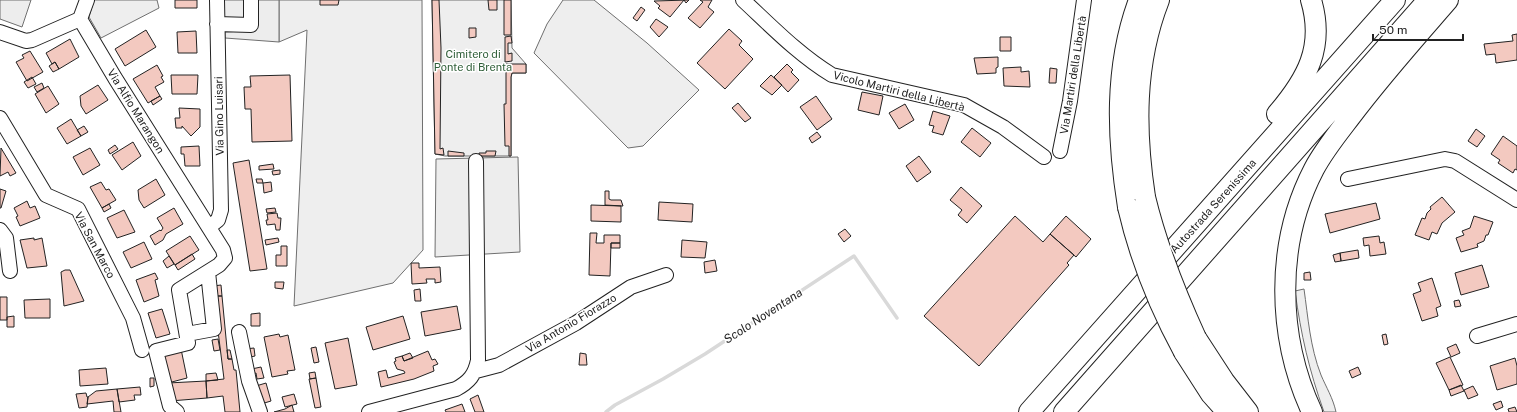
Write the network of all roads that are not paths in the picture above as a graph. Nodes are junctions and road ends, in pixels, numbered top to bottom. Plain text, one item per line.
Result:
1 (86, 0) edge
2 (217, 0) edge
3 (251, 0) edge
4 (743, 0) edge
5 (1084, 0) edge
6 (1138, 0) edge
7 (1160, 0) edge
8 (1311, 0) edge
9 (1395, 0) edge
10 (1428, 0) edge
11 (1448, 0) edge
12 (80, 19) junction
13 (217, 24) junction
14 (0, 32) edge
15 (0, 118) edge
16 (1060, 151) dead end
17 (1044, 157) dead end
18 (476, 162) dead end
19 (1348, 179) dead end
20 (1517, 200) edge
21 (1204, 216) junction
22 (209, 228) junction
23 (0, 230) edge
24 (10, 271) dead end
25 (208, 272) junction
26 (666, 275) dead end
27 (1517, 324) edge
28 (239, 332) dead end
29 (187, 334) junction
30 (1477, 336) dead end
31 (1190, 345) junction
32 (142, 350) dead end
33 (476, 371) junction
34 (394, 409) edge
35 (177, 412) edge
36 (260, 412) edge
37 (369, 412) edge
38 (1030, 412) edge
39 (1064, 412) edge
40 (1227, 412) edge
41 (1248, 412) edge
42 (1312, 412) edge

1 - 12 street
2 - 13 street, Via Gino Luisari
3 - 13 street
4 - 17 street, Vicolo Martiri della Libertà
5 - 16 street, Via Martiri della Libertà
6 - 31 highway, bridge
7 - 31 highway, bridge
8 - 21 highway
9 - 21 highway, Autostrada Serenissima
10 - 39 highway
11 - 42 highway
12 - 14 street
12 - 22 street, Via Alfio Marangon
13 - 22 street, Via Gino Luisari
15 - 32 street, Via San Marco
18 - 33 street
19 - 20 street
21 - 38 highway, Autostrada Serenissima
22 - 25 street, Via Alfio Marangon
23 - 24 street
25 - 29 street, Via Alfio Marangon
25 - 29 street
26 - 33 street, Via Antonio Fiorazzo
27 - 30 street
28 - 36 street
29 - 35 street
31 - 40 highway
31 - 41 highway
33 - 34 street
34 - 37 street

